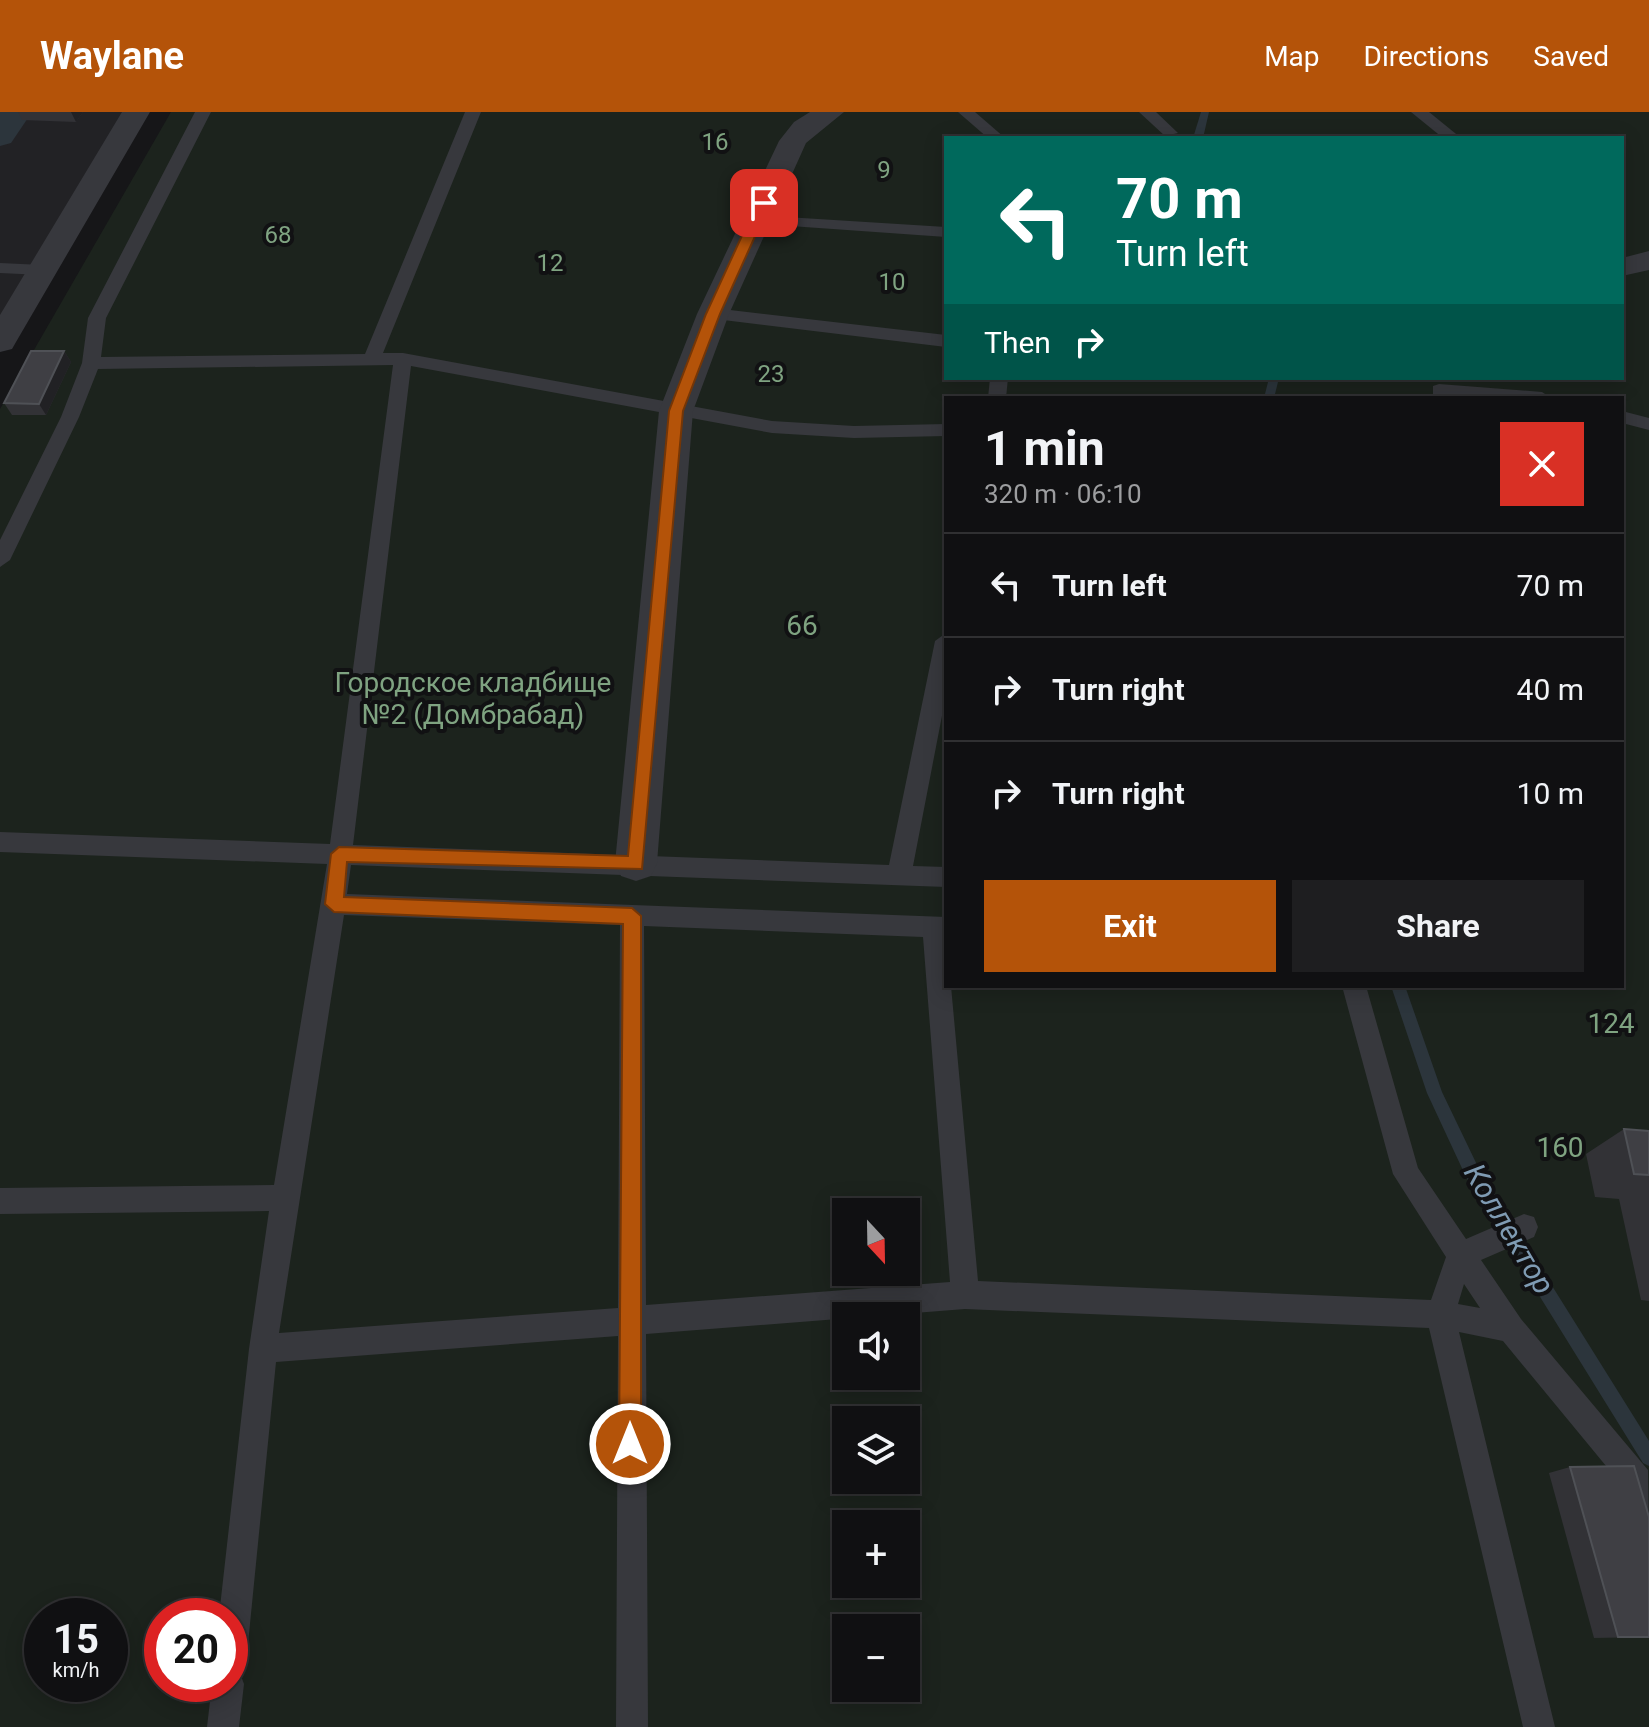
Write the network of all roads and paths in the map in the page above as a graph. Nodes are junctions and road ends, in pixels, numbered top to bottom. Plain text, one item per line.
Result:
1 (136, 112) edge
2 (203, 112) edge
3 (473, 112) edge
4 (830, 112) edge
5 (966, 112) edge
6 (1147, 112) edge
7 (1419, 112) edge
8 (1170, 133) dead end
9 (995, 136) edge
10 (1450, 136) edge
11 (755, 220) junction
12 (944, 232) edge
13 (1649, 260) edge
14 (1624, 266) edge
15 (0, 268) edge
16 (42, 270) junction
17 (713, 314) junction
18 (944, 341) edge
19 (0, 342) edge
20 (373, 357) junction
21 (403, 359) junction
22 (91, 363) junction
23 (1439, 390) dead end
24 (1516, 396) edge
25 (676, 411) junction
26 (1624, 418) edge
27 (1649, 424) edge
28 (944, 430) edge
29 (0, 560) edge
30 (944, 651) edge
31 (0, 842) edge
32 (339, 854) junction
33 (636, 863) junction
34 (899, 875) junction
35 (944, 877) edge
36 (334, 904) junction
37 (632, 916) junction
38 (940, 927) edge
39 (944, 986) edge
40 (944, 988) edge
41 (1355, 988) edge
42 (285, 1198) junction
43 (0, 1201) edge
44 (1524, 1227) dead end
45 (1461, 1255) junction
46 (965, 1295) junction
47 (1440, 1314) junction
48 (629, 1319) junction
49 (1511, 1329) junction
50 (263, 1349) junction
51 (1649, 1520) edge
52 (237, 1598) edge
53 (226, 1702) edge
54 (223, 1727) edge
55 (632, 1727) edge
56 (1539, 1727) edge

1 - 16 street
2 - 22 lane
3 - 20 lane
4 - 11 street
5 - 9 lane
6 - 8 lane
7 - 10 lane
11 - 12 lane
11 - 17 street
13 - 14 street
15 - 16 lane
16 - 19 street
17 - 18 lane
17 - 25 street
20 - 21 lane
20 - 22 lane
21 - 25 lane
21 - 32 lane
22 - 29 lane
23 - 24 lane
25 - 28 lane
25 - 33 street
26 - 27 lane
30 - 34 lane
31 - 32 lane
32 - 33 lane
32 - 36 lane
33 - 34 lane
34 - 35 lane
36 - 37 lane
36 - 42 lane
37 - 38 lane
37 - 48 lane
38 - 39 lane
40 - 46 lane
41 - 45 lane
42 - 43 lane
42 - 50 lane
44 - 45 lane
45 - 47 lane
45 - 49 lane
46 - 47 lane
46 - 48 lane
47 - 49 lane
47 - 56 lane
48 - 50 lane
48 - 55 lane
49 - 51 lane
50 - 52 lane
53 - 54 lane

